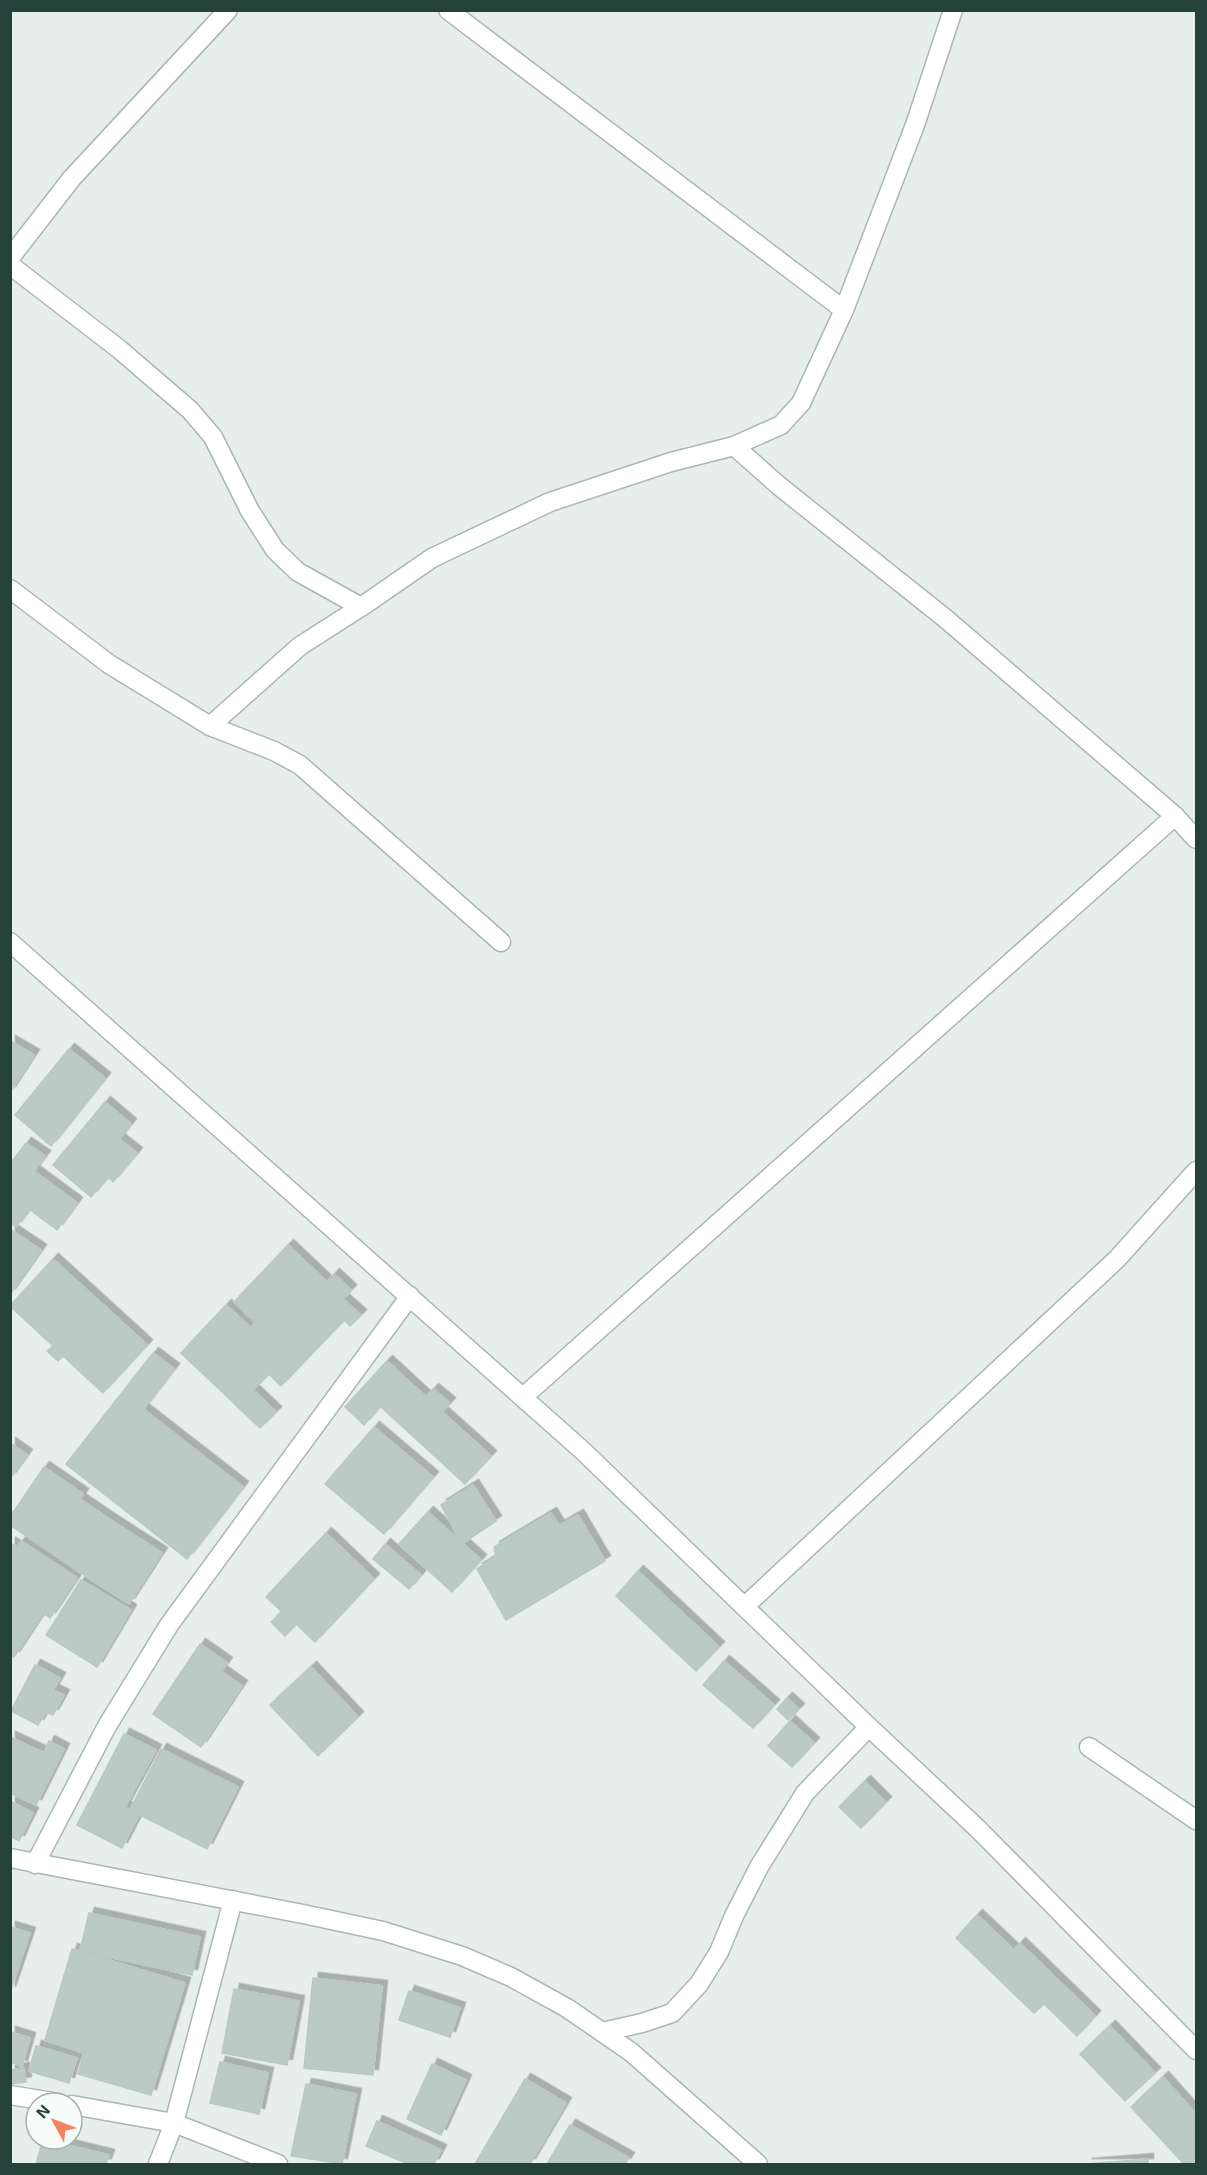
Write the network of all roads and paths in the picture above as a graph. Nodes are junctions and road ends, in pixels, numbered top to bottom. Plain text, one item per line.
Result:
1 (228, 10) edge
2 (447, 10) edge
3 (953, 10) edge
4 (10, 258) edge
5 (10, 265) edge
6 (844, 310) junction
7 (734, 446) junction
8 (10, 589) edge
9 (361, 608) junction
10 (210, 726) junction
11 (1175, 816) junction
12 (1197, 839) edge
13 (10, 942) edge
14 (501, 942) dead end
15 (1197, 1171) edge
16 (410, 1296) junction
17 (523, 1397) junction
18 (746, 1606) junction
19 (869, 1727) junction
20 (1089, 1747) dead end
21 (1197, 1820) edge
22 (10, 1858) edge
23 (35, 1864) junction
24 (233, 1900) junction
25 (602, 2032) junction
26 (1197, 2050) edge
27 (84, 2107) edge
28 (174, 2123) junction
29 (158, 2164) edge
30 (278, 2164) edge
31 (758, 2164) edge

1 - 4 street
2 - 6 street
3 - 6 street
5 - 9 street
6 - 7 street
7 - 9 street
7 - 11 street
8 - 10 street
9 - 10 street
10 - 14 street
11 - 12 street
11 - 17 street
13 - 16 street
15 - 18 street
16 - 17 street
16 - 23 street
17 - 18 street
18 - 19 street
19 - 25 street
19 - 26 street
20 - 21 street
22 - 23 street
23 - 24 street
24 - 25 street
24 - 28 street
25 - 31 street
27 - 28 street
28 - 29 street
28 - 30 street

